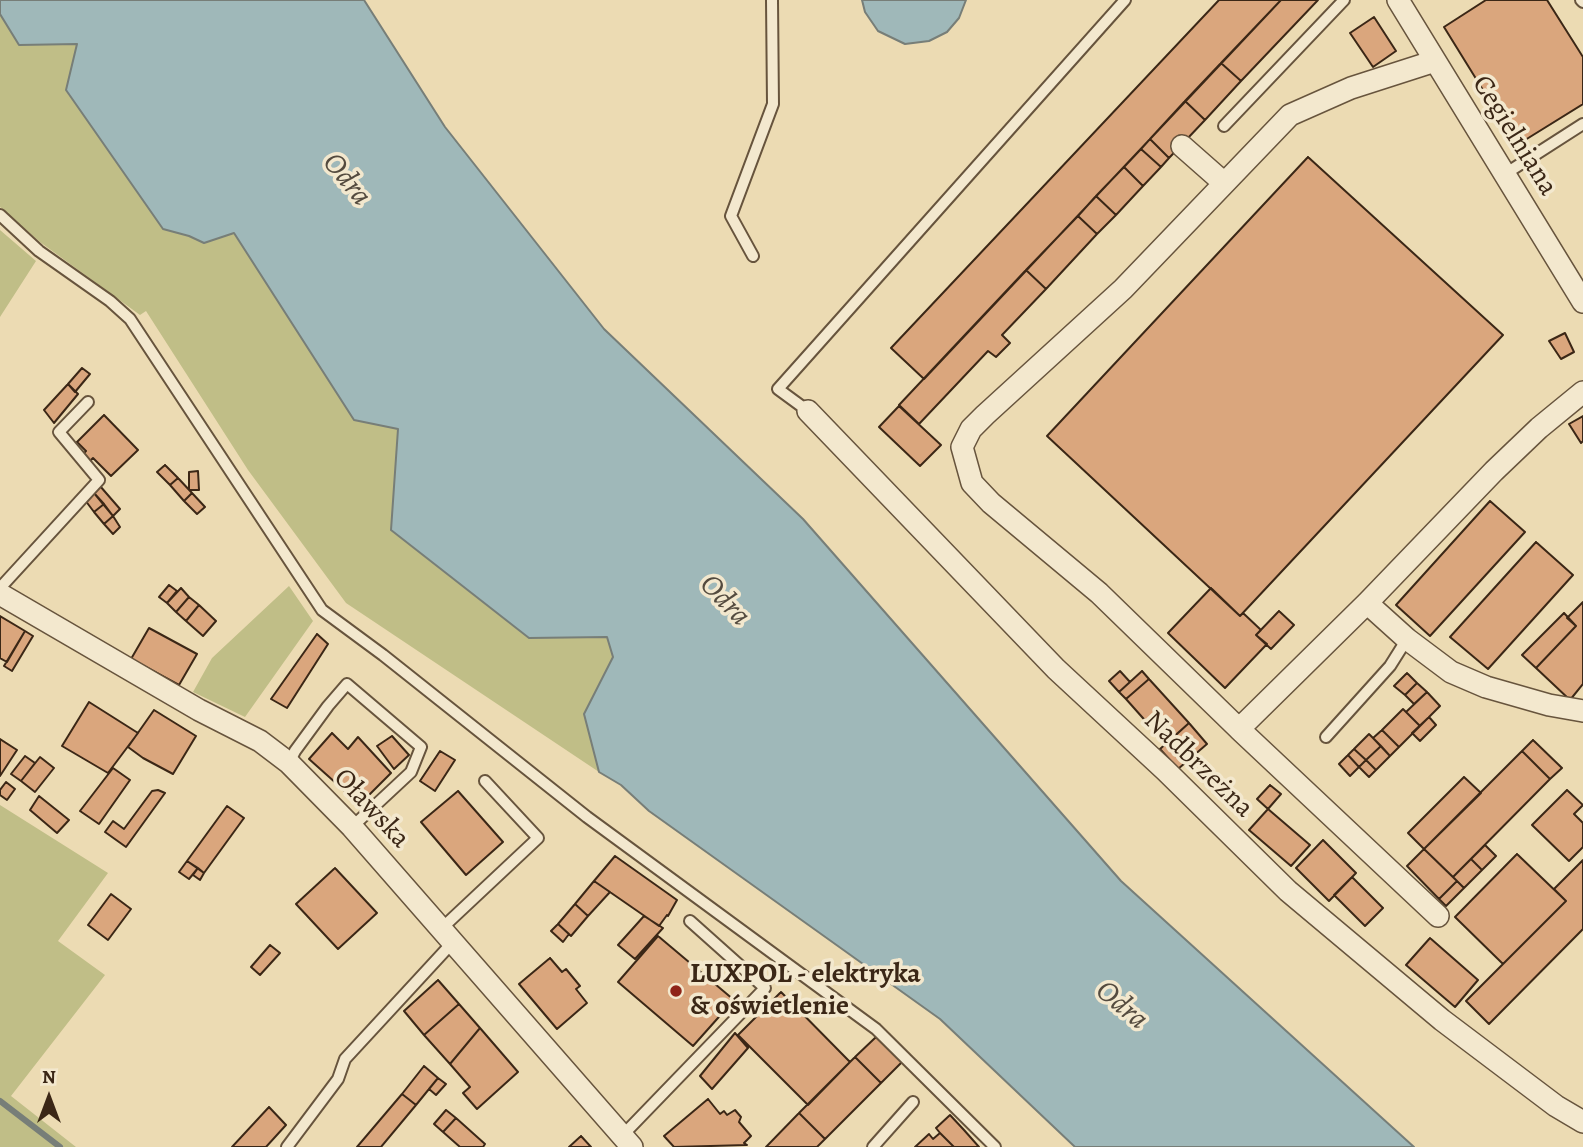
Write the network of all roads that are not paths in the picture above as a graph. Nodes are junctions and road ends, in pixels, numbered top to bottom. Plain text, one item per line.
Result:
1 (772, 0) edge
2 (1125, 0) edge
3 (1345, 0) edge
4 (1398, 0) edge
5 (1436, 61) junction
6 (1583, 124) edge
7 (1224, 125) dead end
8 (1182, 146) dead end
9 (1505, 174) junction
10 (1224, 183) junction
11 (0, 215) edge
12 (753, 256) dead end
13 (1583, 302) edge
14 (1583, 392) edge
15 (88, 402) dead end
16 (808, 411) joint
17 (0, 588) edge
18 (0, 594) edge
19 (1367, 603) junction
20 (1407, 639) junction
21 (1583, 711) edge
22 (1239, 729) junction
23 (1326, 737) dead end
24 (289, 763) junction
25 (485, 781) dead end
26 (352, 827) junction
27 (1438, 916) dead end
28 (690, 922) dead end
29 (447, 936) junction
30 (913, 1102) dead end
31 (1583, 1122) edge
32 (627, 1141) edge
33 (287, 1147) edge
34 (873, 1147) edge
35 (995, 1147) edge

1 - 12 lane
2 - 16 lane
3 - 7 lane
4 - 5 street, Cegielniana
5 - 9 street, Cegielniana
5 - 10 street
6 - 9 lane
8 - 10 street
9 - 13 street, Cegielniana
10 - 22 street
11 - 35 lane
14 - 19 street
15 - 17 lane
16 - 31 street, Nadbrzeżna
18 - 24 street, Oławska
19 - 20 street
19 - 22 street
20 - 21 street
20 - 23 lane
22 - 27 street
24 - 26 street, Oławska
24 - 26 lane
25 - 29 lane
26 - 29 street, Oławska
28 - 32 lane
29 - 32 street, Oławska
29 - 33 lane
30 - 34 lane

